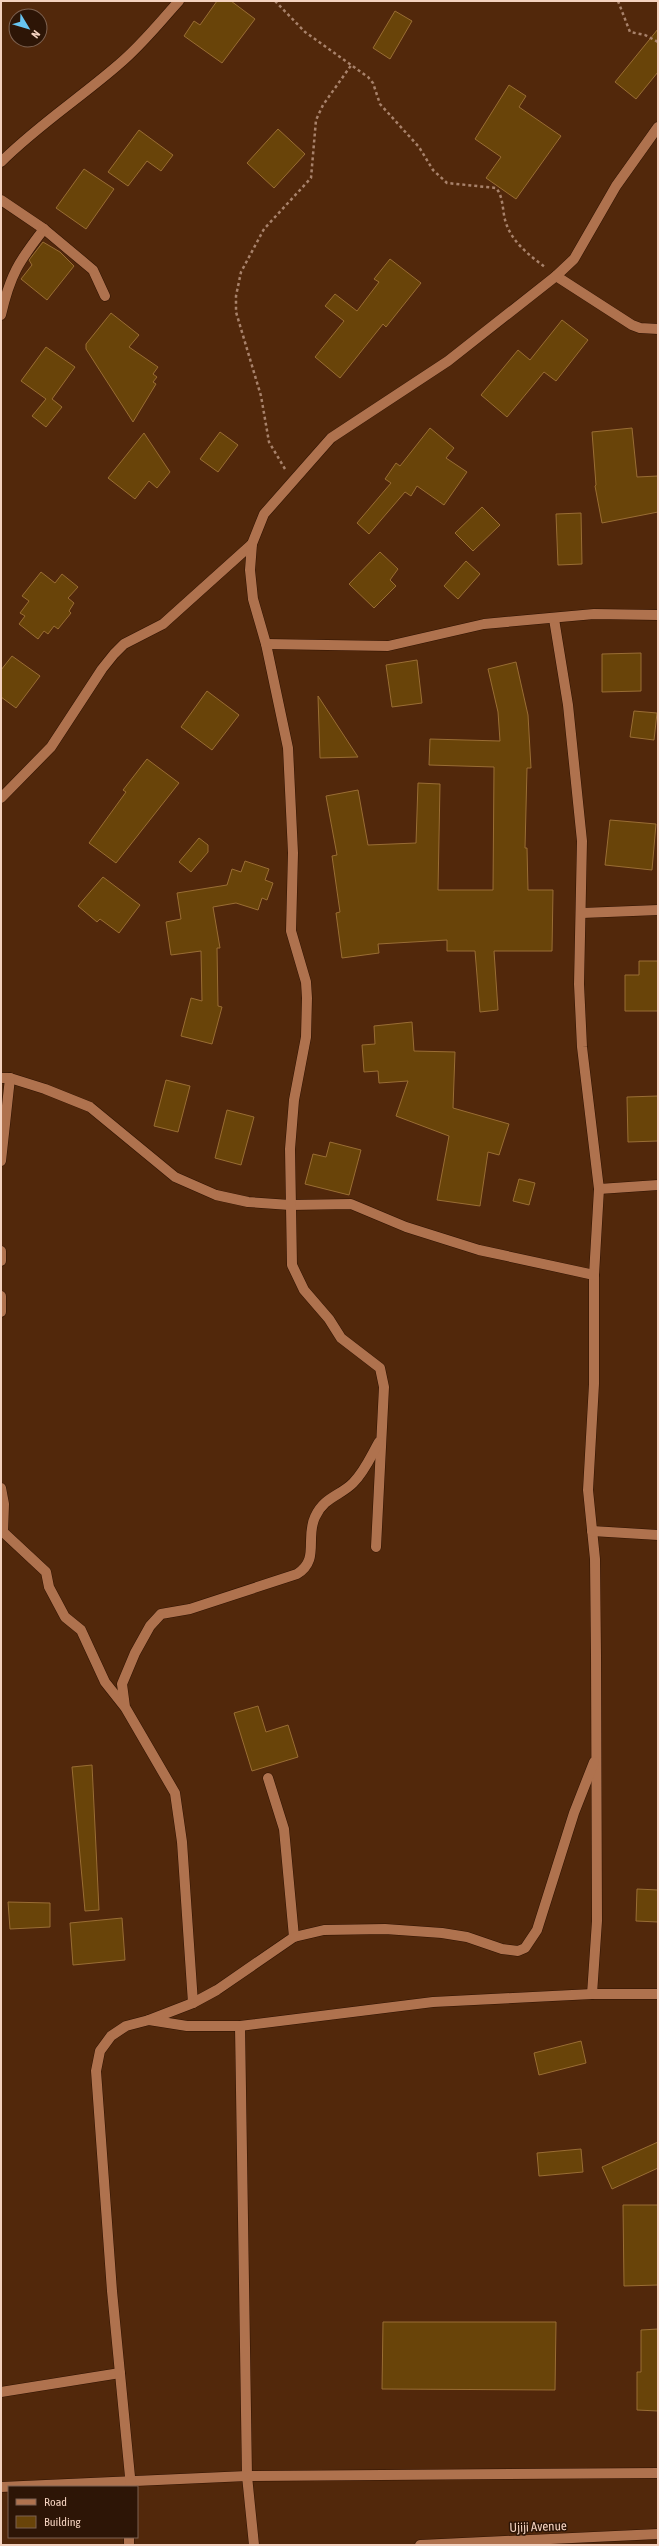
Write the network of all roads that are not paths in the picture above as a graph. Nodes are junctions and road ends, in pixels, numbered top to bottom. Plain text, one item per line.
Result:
1 (179, 1) edge
2 (658, 127) edge
3 (1, 162) edge
4 (1, 200) edge
5 (44, 229) junction
6 (556, 276) junction
7 (105, 296) dead end
8 (1, 315) edge
9 (658, 329) edge
10 (252, 544) junction
11 (658, 615) edge
12 (554, 619) junction
13 (266, 644) junction
14 (1, 798) edge
15 (658, 910) edge
16 (582, 913) junction
17 (6, 1078) edge
18 (1, 1161) edge
19 (658, 1185) edge
20 (599, 1189) junction
21 (290, 1206) junction
22 (1, 1251) edge
23 (1, 1261) edge
24 (594, 1275) junction
25 (1, 1296) edge
26 (1, 1312) edge
27 (380, 1439) junction
28 (1, 1488) edge
29 (592, 1531) junction
30 (658, 1535) edge
31 (376, 1547) dead end
32 (125, 1707) junction
33 (597, 1757) junction
34 (268, 1778) dead end
35 (294, 1938) junction
36 (592, 1994) junction
37 (658, 1994) edge
38 (193, 2003) junction
39 (149, 2020) junction
40 (240, 2026) junction
41 (120, 2373) junction
42 (1, 2392) edge
43 (658, 2473) edge
44 (248, 2476) junction
45 (131, 2484) edge
46 (44, 2486) edge
47 (658, 2534) edge
48 (254, 2545) edge
49 (420, 2545) edge

1 - 3 street
2 - 6 street
4 - 5 street
5 - 7 street
5 - 8 street
6 - 9 street
6 - 10 street
10 - 13 street
10 - 14 street
11 - 12 street
12 - 13 street
12 - 16 street
13 - 21 street
15 - 16 street
16 - 20 street
17 - 18 street
17 - 21 street
19 - 20 street
20 - 24 street
21 - 24 street
21 - 27 street
22 - 23 street
24 - 29 street
25 - 26 street
27 - 31 street
27 - 32 street
28 - 32 street
29 - 30 street
29 - 33 street
32 - 38 street
33 - 35 street
33 - 36 street
34 - 35 street
35 - 38 street
36 - 37 street
36 - 40 street
38 - 39 street
39 - 40 street
39 - 41 street
40 - 44 street
41 - 42 street
41 - 45 street
43 - 44 street
44 - 45 street
44 - 48 street
45 - 46 street
47 - 49 street, Ujiji Avenue

